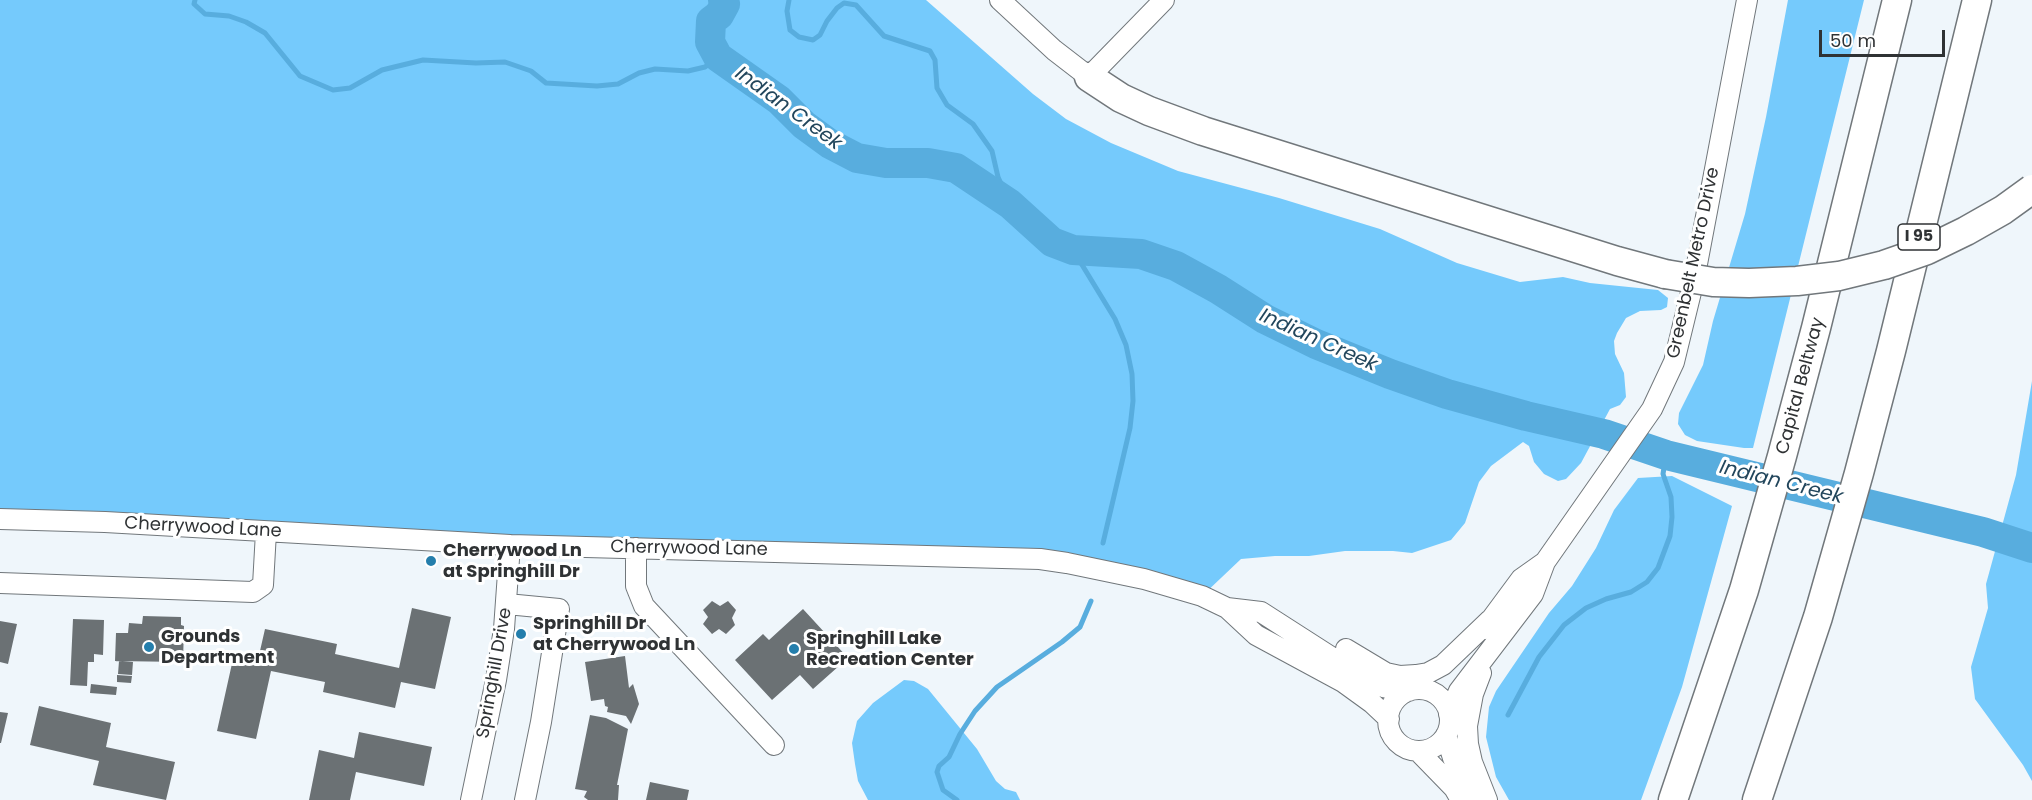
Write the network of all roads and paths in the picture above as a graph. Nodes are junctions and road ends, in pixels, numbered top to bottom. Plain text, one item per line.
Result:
1 (1000, 0) edge
2 (1164, 0) edge
3 (1747, 0) edge
4 (1897, 0) edge
5 (1977, 0) edge
6 (1089, 77) junction
7 (2032, 189) edge
8 (0, 519) edge
9 (266, 532) junction
10 (510, 545) junction
11 (636, 548) junction
12 (1545, 562) junction
13 (0, 583) edge
14 (507, 604) junction
15 (1227, 608) junction
16 (1490, 620) junction
17 (1302, 637) junction
18 (1494, 648) junction
19 (1419, 691) junction
20 (1449, 714) junction
21 (1389, 719) junction
22 (1446, 735) junction
23 (774, 745) dead end
24 (1418, 751) junction
25 (471, 800) edge
26 (525, 800) edge
27 (1461, 800) edge
28 (1477, 800) edge
29 (1487, 800) edge
30 (1673, 800) edge
31 (1756, 800) edge

1 - 6 street
2 - 6 street
3 - 12 street, Greenbelt Metro Drive
4 - 30 highway, Capital Beltway
5 - 31 highway, I 95
6 - 7 highway, bridge
8 - 9 street, Cherrywood Lane
9 - 10 street, Cherrywood Lane
9 - 13 street
10 - 11 street, Cherrywood Lane
10 - 14 street, Springhill Drive
11 - 15 street, Cherrywood Lane
11 - 23 street
12 - 16 street, Greenbelt Metro Drive
12 - 18 street, Greenbelt Metro Drive
14 - 25 street, Springhill Drive
14 - 26 street
15 - 17 street, Cherrywood Lane
15 - 21 street, Cherrywood Lane
16 - 17 street
16 - 19 street, Greenbelt Metro Drive
17 - 19 street, Cherrywood Lane
18 - 20 street, Greenbelt Metro Drive
18 - 29 street
19 - 20 street
19 - 21 street
20 - 22 street
21 - 24 street
22 - 24 street
22 - 28 street
24 - 27 street

